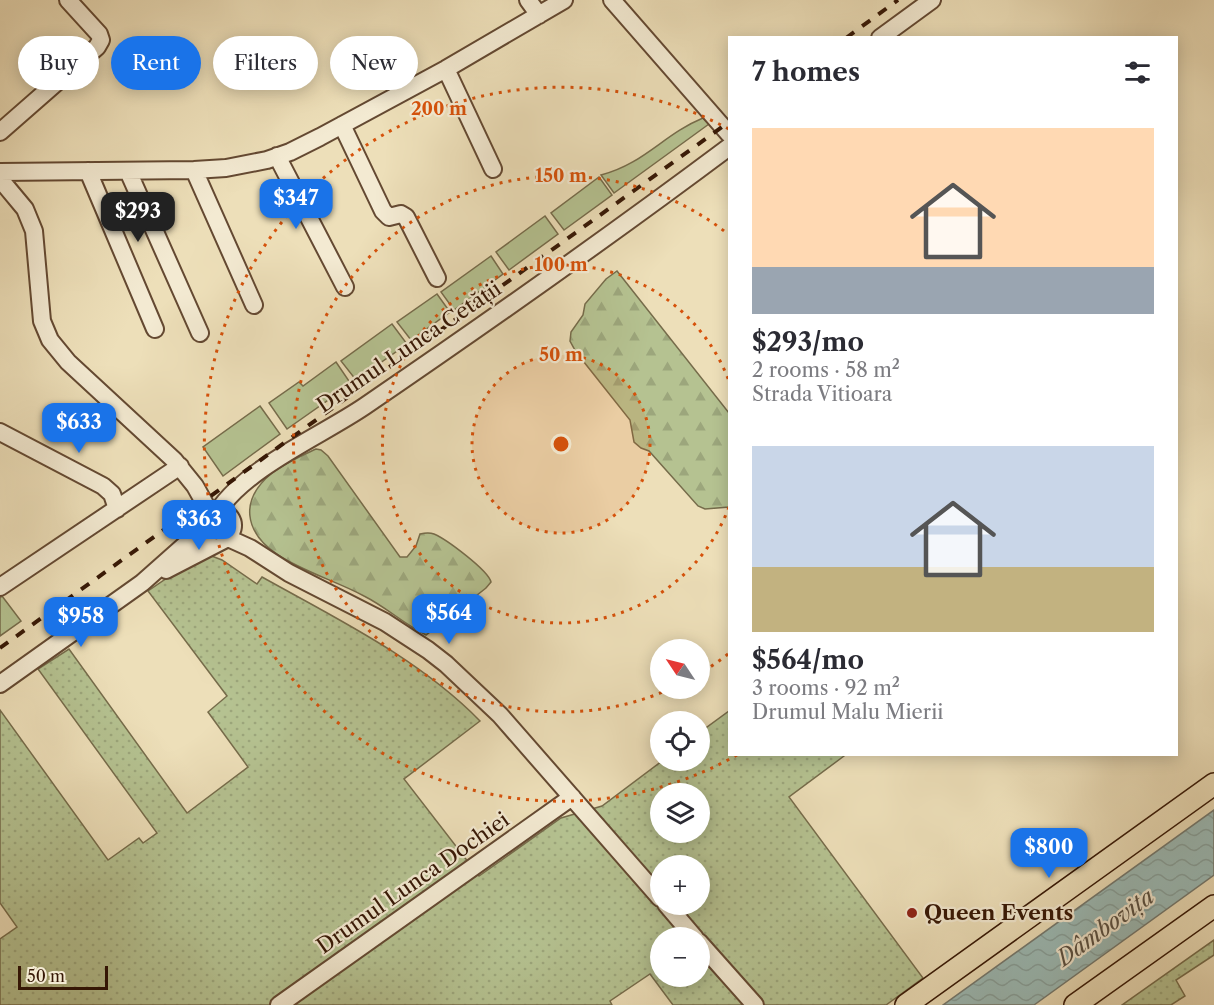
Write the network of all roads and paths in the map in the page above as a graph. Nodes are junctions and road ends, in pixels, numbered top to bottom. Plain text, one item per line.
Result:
1 (68, 0) edge
2 (528, 0) edge
3 (564, 0) edge
4 (612, 0) edge
5 (932, 0) edge
6 (539, 15) junction
7 (883, 36) edge
8 (446, 69) junction
9 (342, 125) junction
10 (0, 132) edge
11 (728, 133) edge
12 (728, 148) edge
13 (278, 156) junction
14 (493, 169) dead end
15 (194, 170) junction
16 (0, 171) edge
17 (88, 171) junction
18 (128, 171) junction
19 (0, 180) edge
20 (437, 278) dead end
21 (345, 287) dead end
22 (254, 305) dead end
23 (155, 329) dead end
24 (200, 333) dead end
25 (0, 432) edge
26 (180, 466) junction
27 (117, 509) junction
28 (221, 526) junction
29 (0, 587) edge
30 (0, 684) edge
31 (1214, 784) edge
32 (572, 797) junction
33 (650, 887) edge
34 (1214, 906) edge
35 (675, 915) edge
36 (686, 927) edge
37 (710, 954) edge
38 (279, 1005) edge
39 (755, 1005) edge
40 (906, 1005) edge
41 (1075, 1005) edge

1 - 10 street
2 - 6 street
3 - 6 street
4 - 11 street
5 - 7 street
6 - 8 street
8 - 9 street
8 - 14 street
9 - 13 street
9 - 20 street
12 - 28 street, Drumul Lunca Cetății
13 - 15 street
13 - 21 street
15 - 18 street
15 - 22 street
16 - 17 street
17 - 18 street
17 - 23 street
18 - 24 street
19 - 26 street
25 - 27 street
26 - 27 street
26 - 28 street
27 - 29 street
28 - 30 street, Drumul Lunca Cetății
28 - 32 street
31 - 40 main road
32 - 33 street
32 - 38 street, Drumul Lunca Dochiei
34 - 41 main road
35 - 36 street
37 - 39 street

